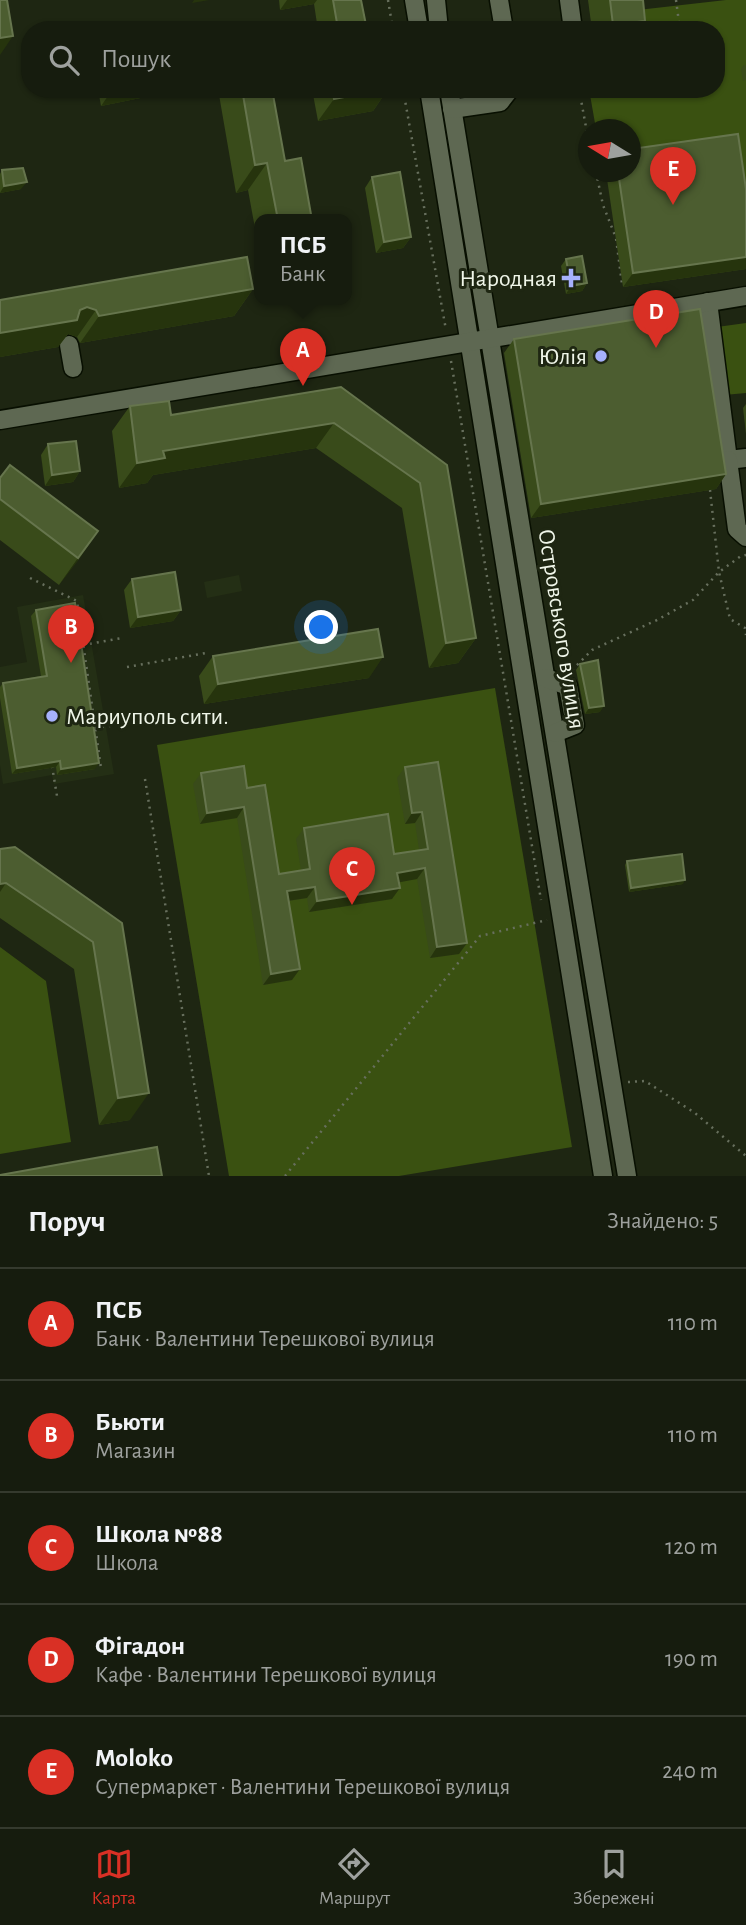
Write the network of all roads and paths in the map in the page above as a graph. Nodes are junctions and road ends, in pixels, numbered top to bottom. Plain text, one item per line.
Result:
1 (388, 0) edge
2 (414, 0) edge
3 (436, 0) edge
4 (499, 0) edge
5 (569, 0) edge
6 (676, 0) edge
7 (392, 21) edge
8 (418, 21) edge
9 (438, 21) edge
10 (502, 21) edge
11 (572, 21) edge
12 (679, 21) edge
13 (405, 98) edge
14 (430, 98) edge
15 (450, 98) edge
16 (503, 98) edge
17 (581, 98) edge
18 (452, 109) junction
19 (585, 119) edge
20 (598, 182) edge
21 (622, 284) dead end
22 (746, 296) edge
23 (708, 302) junction
24 (490, 338) junction
25 (469, 342) junction
26 (69, 345) edge
27 (448, 345) junction
28 (73, 368) dead end
29 (0, 420) edge
30 (737, 459) edge
31 (710, 490) edge
32 (746, 537) edge
33 (746, 555) edge
34 (719, 572) junction
35 (30, 578) dead end
36 (746, 635) edge
37 (122, 638) dead end
38 (83, 645) junction
39 (206, 653) dead end
40 (127, 667) dead end
41 (545, 677) junction
42 (136, 722) dead end
43 (95, 728) junction
44 (50, 757) edge
45 (101, 768) edge
46 (145, 779) dead end
47 (57, 796) dead end
48 (542, 907) dead end
49 (561, 917) junction
50 (612, 1084) junction
51 (746, 1156) edge
52 (209, 1176) edge
53 (285, 1176) edge
54 (603, 1176) edge
55 (627, 1176) edge

1 - 7 path
2 - 8 street
3 - 9 street
4 - 10 street
5 - 11 street
6 - 12 path
13 - 27 path
14 - 25 street, Островського вулиця
15 - 18 street, Островського вулиця
16 - 18 street
17 - 19 path
18 - 24 street, Островського вулиця
20 - 21 path
22 - 23 street
23 - 24 street
23 - 30 street
24 - 25 street
24 - 41 street, Островського вулиця
25 - 27 street
25 - 49 street, Островського вулиця
26 - 28 street
27 - 29 street
27 - 48 path
30 - 32 street
31 - 34 path
33 - 34 path
34 - 36 path
34 - 41 path
35 - 38 path
37 - 38 path
38 - 43 path
39 - 40 path
41 - 50 street, Островського вулиця
42 - 43 path
43 - 45 path
44 - 47 path
46 - 52 path
49 - 53 path
49 - 54 street, Островського вулиця
50 - 51 path
50 - 55 street, Островського вулиця

